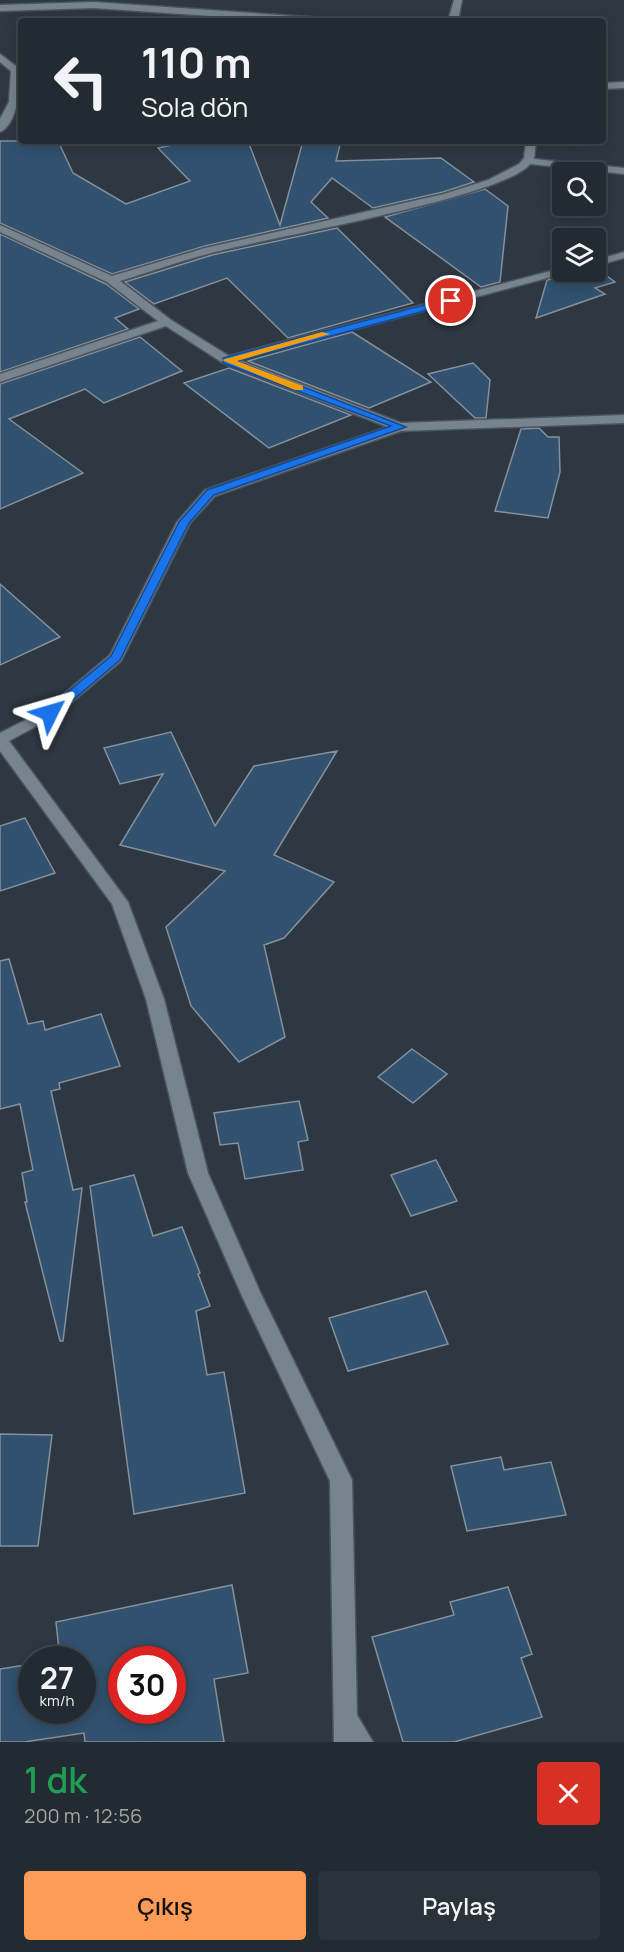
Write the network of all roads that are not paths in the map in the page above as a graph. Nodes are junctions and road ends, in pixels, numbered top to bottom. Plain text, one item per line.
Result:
1 (458, 0) edge
2 (0, 8) edge
3 (279, 18) edge
4 (454, 18) edge
5 (0, 57) edge
6 (624, 85) edge
7 (606, 86) edge
8 (18, 102) edge
9 (0, 129) edge
10 (530, 144) edge
11 (527, 161) junction
12 (624, 171) edge
13 (0, 228) edge
14 (624, 255) edge
15 (606, 260) edge
16 (552, 275) edge
17 (111, 280) junction
18 (167, 322) junction
19 (227, 360) junction
20 (0, 378) edge
21 (624, 419) edge
22 (400, 427) junction
23 (0, 740) edge
24 (345, 1718) junction
25 (346, 1742) edge
26 (361, 1742) edge

1 - 4 street
2 - 3 street
5 - 8 street
6 - 7 street
8 - 9 street
10 - 11 street
11 - 12 street
11 - 17 street
13 - 17 street
14 - 15 street
16 - 19 street
17 - 18 street
18 - 19 street
18 - 20 street
19 - 22 street
21 - 22 street
22 - 23 street
23 - 24 street
24 - 25 street
24 - 26 street

